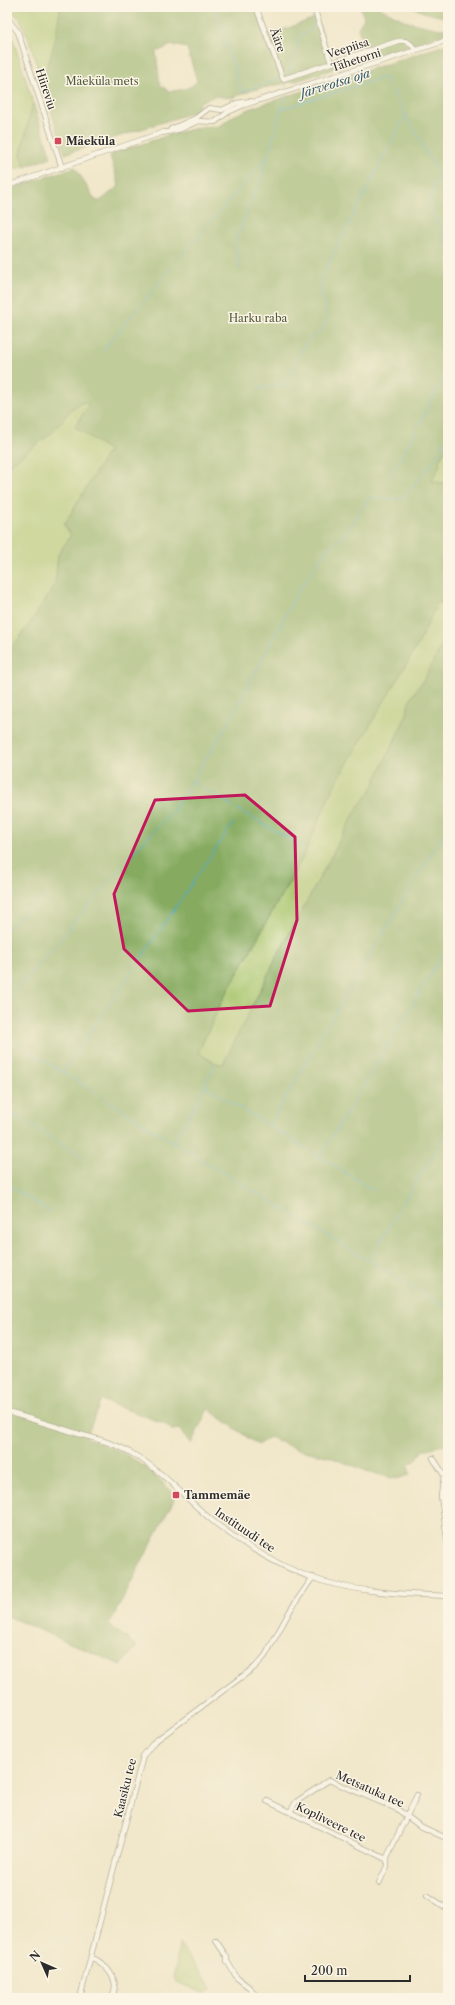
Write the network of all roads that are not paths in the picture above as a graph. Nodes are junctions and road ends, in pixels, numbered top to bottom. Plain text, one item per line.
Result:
1 (256, 7) edge
2 (314, 7) edge
3 (7, 18) edge
4 (448, 40) edge
5 (415, 50) junction
6 (331, 62) junction
7 (282, 79) joint
8 (271, 98) junction
9 (217, 109) junction
10 (204, 111) junction
11 (219, 117) junction
12 (207, 121) junction
13 (163, 133) junction
14 (62, 168) junction
15 (7, 186) edge
16 (7, 1412) edge
17 (433, 1458) dead end
18 (448, 1546) edge
19 (313, 1578) junction
20 (448, 1596) edge
21 (416, 1795) dead end
22 (267, 1801) dead end
23 (290, 1812) junction
24 (406, 1816) junction
25 (448, 1839) edge
26 (386, 1859) junction
27 (378, 1883) dead end
28 (427, 1895) dead end
29 (448, 1909) edge
30 (216, 1941) dead end
31 (91, 1958) junction
32 (80, 1998) edge
33 (112, 1998) edge
34 (258, 1998) edge

1 - 7 street, Ääre
2 - 6 street
3 - 14 street, Hiireviu
4 - 5 street, Tähetorni
5 - 6 street, Veepiisa
5 - 8 street, Tähetorni
6 - 7 street, Veepiisa
8 - 9 street, Tähetorni
8 - 11 street, Tähetorni
9 - 10 street
9 - 11 street
10 - 12 street
10 - 13 street
11 - 12 street
12 - 13 street
13 - 14 street
14 - 15 street
16 - 19 street, Instituudi tee
17 - 18 street
19 - 20 street, Instituudi tee
19 - 31 street, Kaasiku tee
21 - 24 street
22 - 23 street, Kopliveere tee
23 - 24 street, Metsatuka tee
23 - 26 street, Kopliveere tee
24 - 25 street, Metsatuka tee
24 - 26 street
26 - 27 street
28 - 29 street
30 - 34 street
31 - 32 street, Kaasiku tee
31 - 33 street

